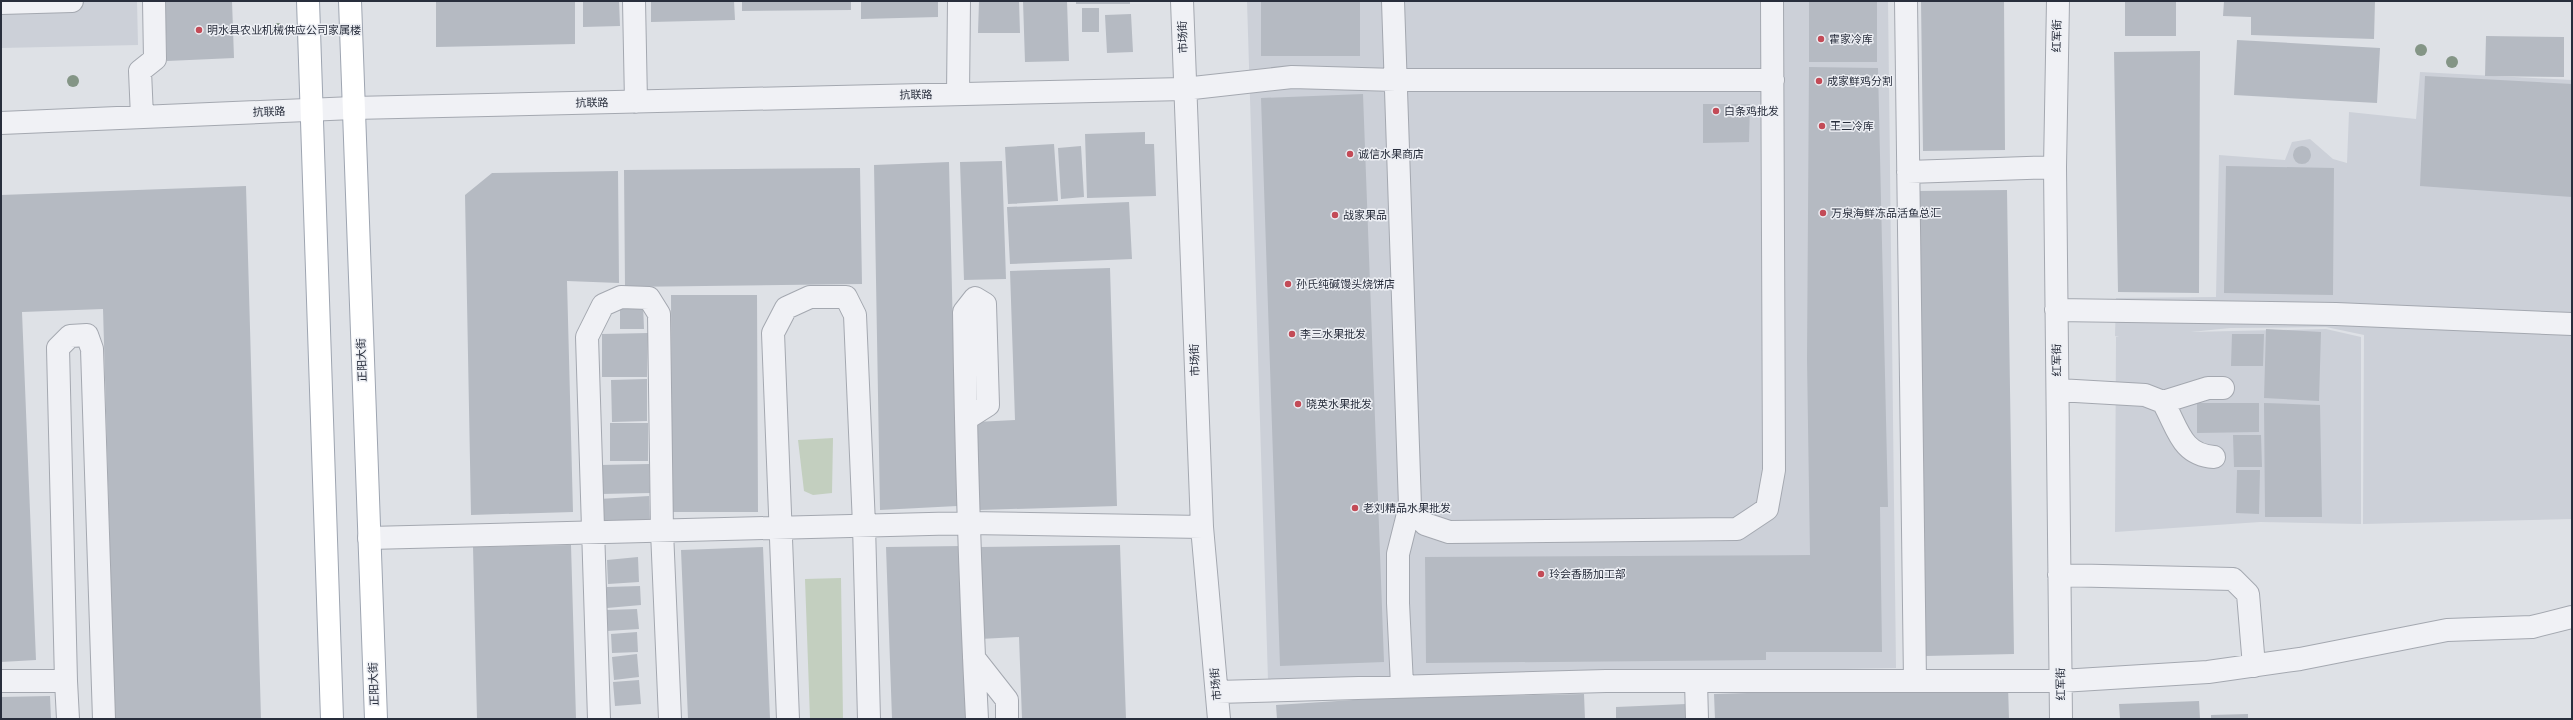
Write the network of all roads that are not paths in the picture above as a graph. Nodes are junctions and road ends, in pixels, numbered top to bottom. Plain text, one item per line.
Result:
1 (72, 1) edge
2 (154, 1) edge
3 (308, 1) edge
4 (350, 1) edge
5 (634, 1) edge
6 (959, 1) edge
7 (1182, 1) edge
8 (1393, 1) edge
9 (1772, 1) edge
10 (1906, 1) edge
11 (2058, 1) edge
12 (1, 3) edge
13 (1396, 80) junction
14 (1773, 80) junction
15 (1184, 89) junction
16 (958, 94) junction
17 (636, 102) junction
18 (353, 108) junction
19 (312, 110) junction
20 (142, 117) junction
21 (1, 123) edge
22 (2055, 167) junction
23 (1908, 172) junction
24 (2056, 310) junction
25 (2572, 324) edge
26 (2223, 388) dead end
27 (2058, 390) junction
28 (2163, 402) junction
29 (966, 419) dead end
30 (2214, 457) dead end
31 (1410, 506) junction
32 (968, 523) junction
33 (864, 525) junction
34 (780, 527) junction
35 (1202, 527) junction
36 (662, 531) junction
37 (592, 533) junction
38 (369, 538) junction
39 (2059, 575) junction
40 (2572, 616) edge
41 (974, 658) junction
42 (2254, 666) junction
43 (66, 680) junction
44 (1, 681) edge
45 (1696, 681) junction
46 (1915, 681) junction
47 (2061, 681) junction
48 (1402, 685) junction
49 (1217, 692) junction
50 (68, 719) edge
51 (104, 719) edge
52 (332, 719) edge
53 (376, 719) edge
54 (599, 719) edge
55 (670, 719) edge
56 (788, 719) edge
57 (869, 719) edge
58 (977, 719) edge
59 (1007, 719) edge
60 (1219, 719) edge
61 (1697, 719) edge
62 (2061, 719) edge

1 - 12 street
2 - 20 street
3 - 19 main road
4 - 18 main road, 正阳大街
5 - 17 street
6 - 16 street
7 - 15 street, 市场街
8 - 13 street
9 - 14 street
10 - 23 street
11 - 22 street, 红军街
13 - 14 street, 抗联路
13 - 15 street, 抗联路
13 - 31 street
14 - 31 street
15 - 16 street, 抗联路
15 - 35 street, 市场街
16 - 17 street, 抗联路
17 - 18 street, 抗联路
18 - 19 street, 抗联路
18 - 38 main road, 正阳大街
19 - 20 street, 抗联路
19 - 52 main road
20 - 21 street, 抗联路
22 - 23 street
22 - 24 street, 红军街
23 - 46 street
24 - 25 street
24 - 27 street, 红军街
26 - 28 street
27 - 28 street
27 - 39 street, 红军街
28 - 30 street
29 - 32 street
31 - 48 street
32 - 33 street
32 - 35 street
32 - 41 street
33 - 34 street
33 - 34 street
33 - 57 street
34 - 36 street
34 - 56 street
35 - 49 street, 市场街
36 - 37 street
36 - 37 street
36 - 55 street
37 - 38 street
37 - 54 street
38 - 53 main road, 正阳大街
39 - 42 street
39 - 47 street, 红军街
40 - 42 street
41 - 58 street
41 - 59 street
42 - 47 street
43 - 44 street
43 - 50 street
43 - 51 street
45 - 46 street
45 - 48 street
45 - 61 street
46 - 47 street
47 - 62 street, 红军街
48 - 49 street
49 - 60 street, 市场街

